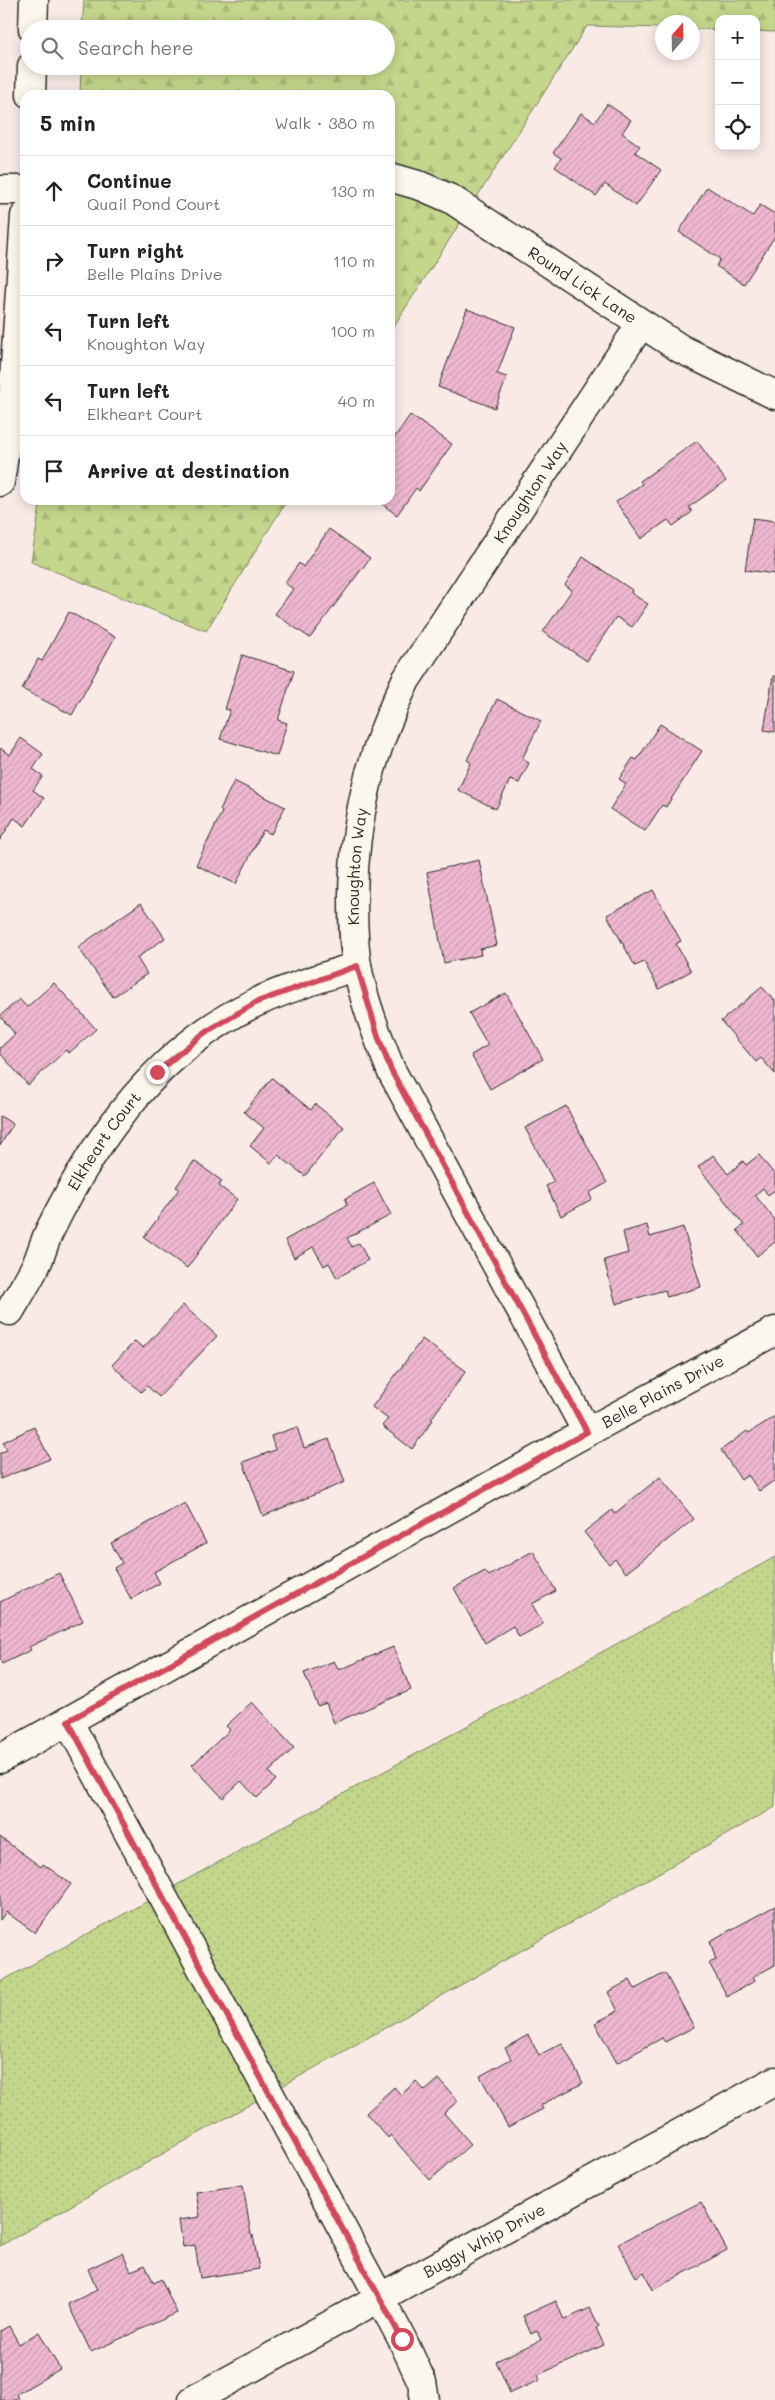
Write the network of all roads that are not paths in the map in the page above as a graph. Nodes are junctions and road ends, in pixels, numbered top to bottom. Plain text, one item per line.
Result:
1 (34, 0) edge
2 (33, 20) edge
3 (31, 75) edge
4 (30, 90) edge
5 (395, 178) edge
6 (0, 190) edge
7 (20, 190) edge
8 (20, 291) edge
9 (641, 324) junction
10 (775, 395) edge
11 (0, 482) edge
12 (357, 966) junction
13 (10, 1311) dead end
14 (775, 1331) edge
15 (587, 1432) junction
16 (68, 1721) junction
17 (0, 1759) edge
18 (775, 2081) edge
19 (379, 2298) junction
20 (193, 2400) edge
21 (425, 2400) edge

1 - 2 street
3 - 4 street
5 - 9 street, Round Lick Lane
6 - 7 street
8 - 11 street
9 - 10 street, Round Lick Lane
9 - 12 street, Knoughton Way
12 - 13 street, Elkheart Court
12 - 15 street, Knoughton Way
14 - 15 street, Belle Plains Drive
15 - 16 street, Belle Plains Drive
16 - 17 street, Belle Plains Drive
16 - 19 street
18 - 19 street, Buggy Whip Drive
19 - 20 street, Buggy Whip Drive
19 - 21 street

